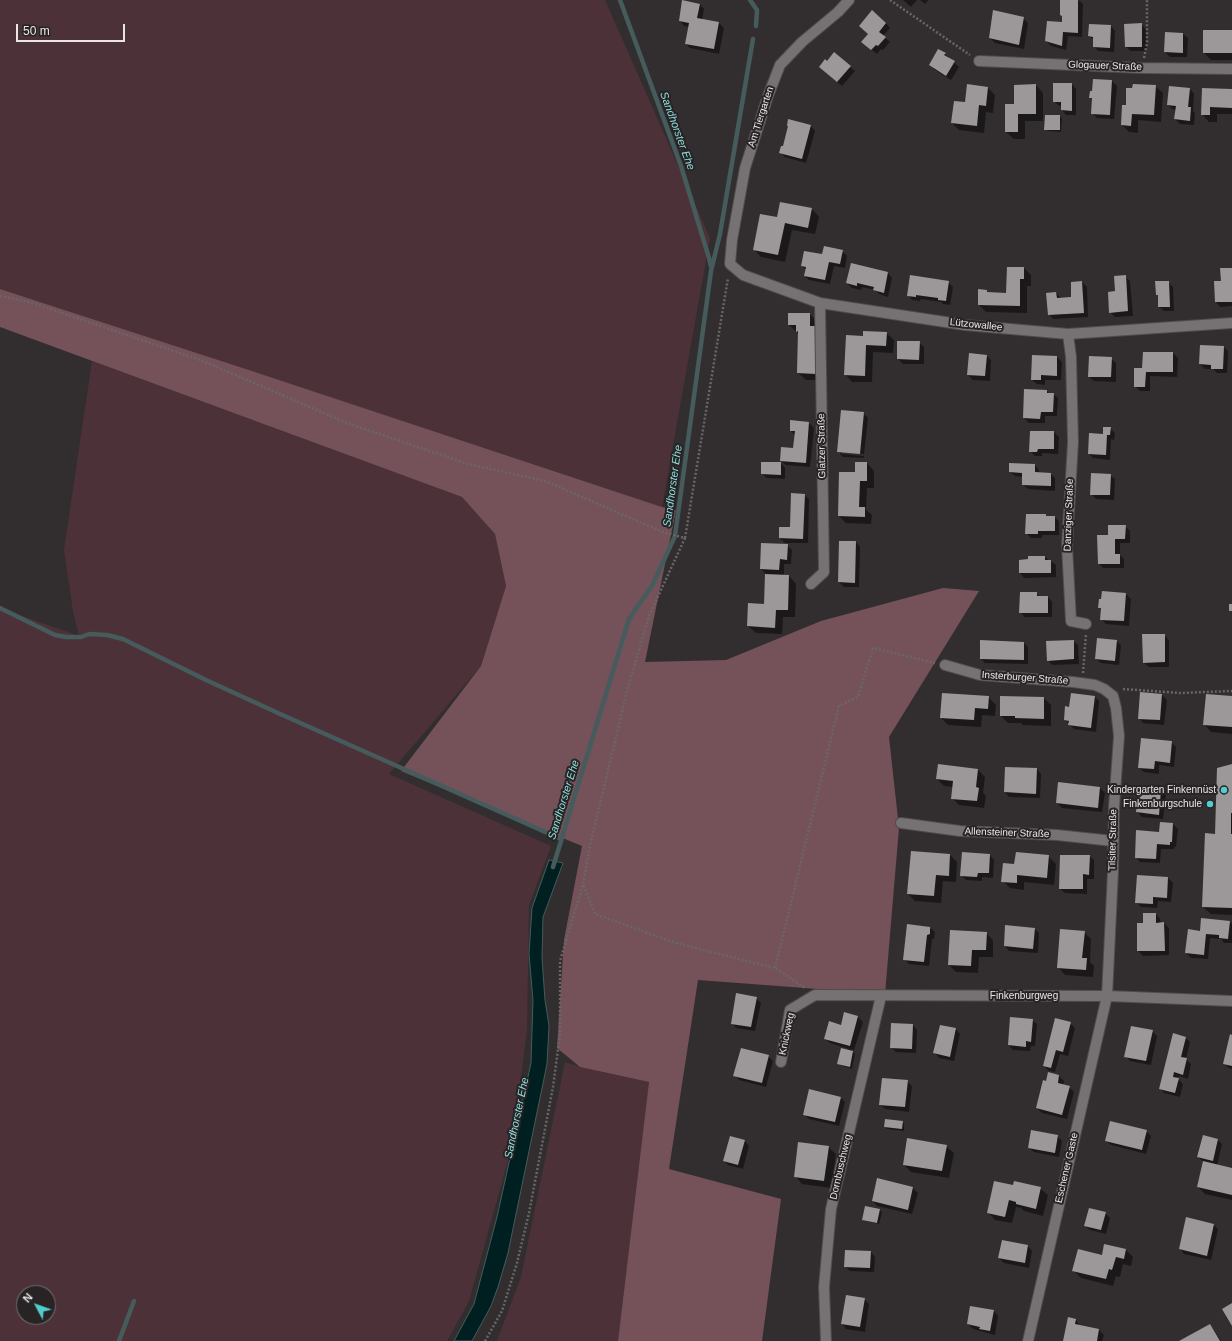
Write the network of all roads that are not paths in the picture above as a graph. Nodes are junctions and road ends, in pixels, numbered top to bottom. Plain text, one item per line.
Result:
1 (849, 0) edge
2 (979, 61) road end
3 (1232, 69) edge
4 (730, 264) joint
5 (820, 303) junction
6 (1232, 323) edge
7 (1068, 334) junction
8 (811, 584) dead end
9 (1086, 624) road end
10 (945, 665) road end
11 (1104, 689) joint
12 (902, 823) dead end
13 (1113, 841) junction
14 (815, 995) joint
15 (881, 996) junction
16 (1107, 996) junction
17 (1232, 1001) edge
18 (781, 1062) dead end
19 (826, 1341) edge
20 (1028, 1341) edge

1 - 4 street, Am Tiergarten
2 - 3 street, Glogauer Straße
4 - 5 street, Lützowallee
5 - 7 street, Lützowallee
5 - 8 street, Glatzer Straße
6 - 7 street, Lützowallee
7 - 9 street, Danziger Straße
10 - 11 street, Insterburger Straße
11 - 13 street, Tilsiter Straße
12 - 13 street, Allensteiner Straße
13 - 16 street, Tilsiter Straße
14 - 15 street, Finkenburgweg
14 - 18 street, Knickweg
15 - 16 street, Finkenburgweg
15 - 19 street, Dornbuschweg
16 - 17 street, Finkenburgweg
16 - 20 street, Eschener Gaste

